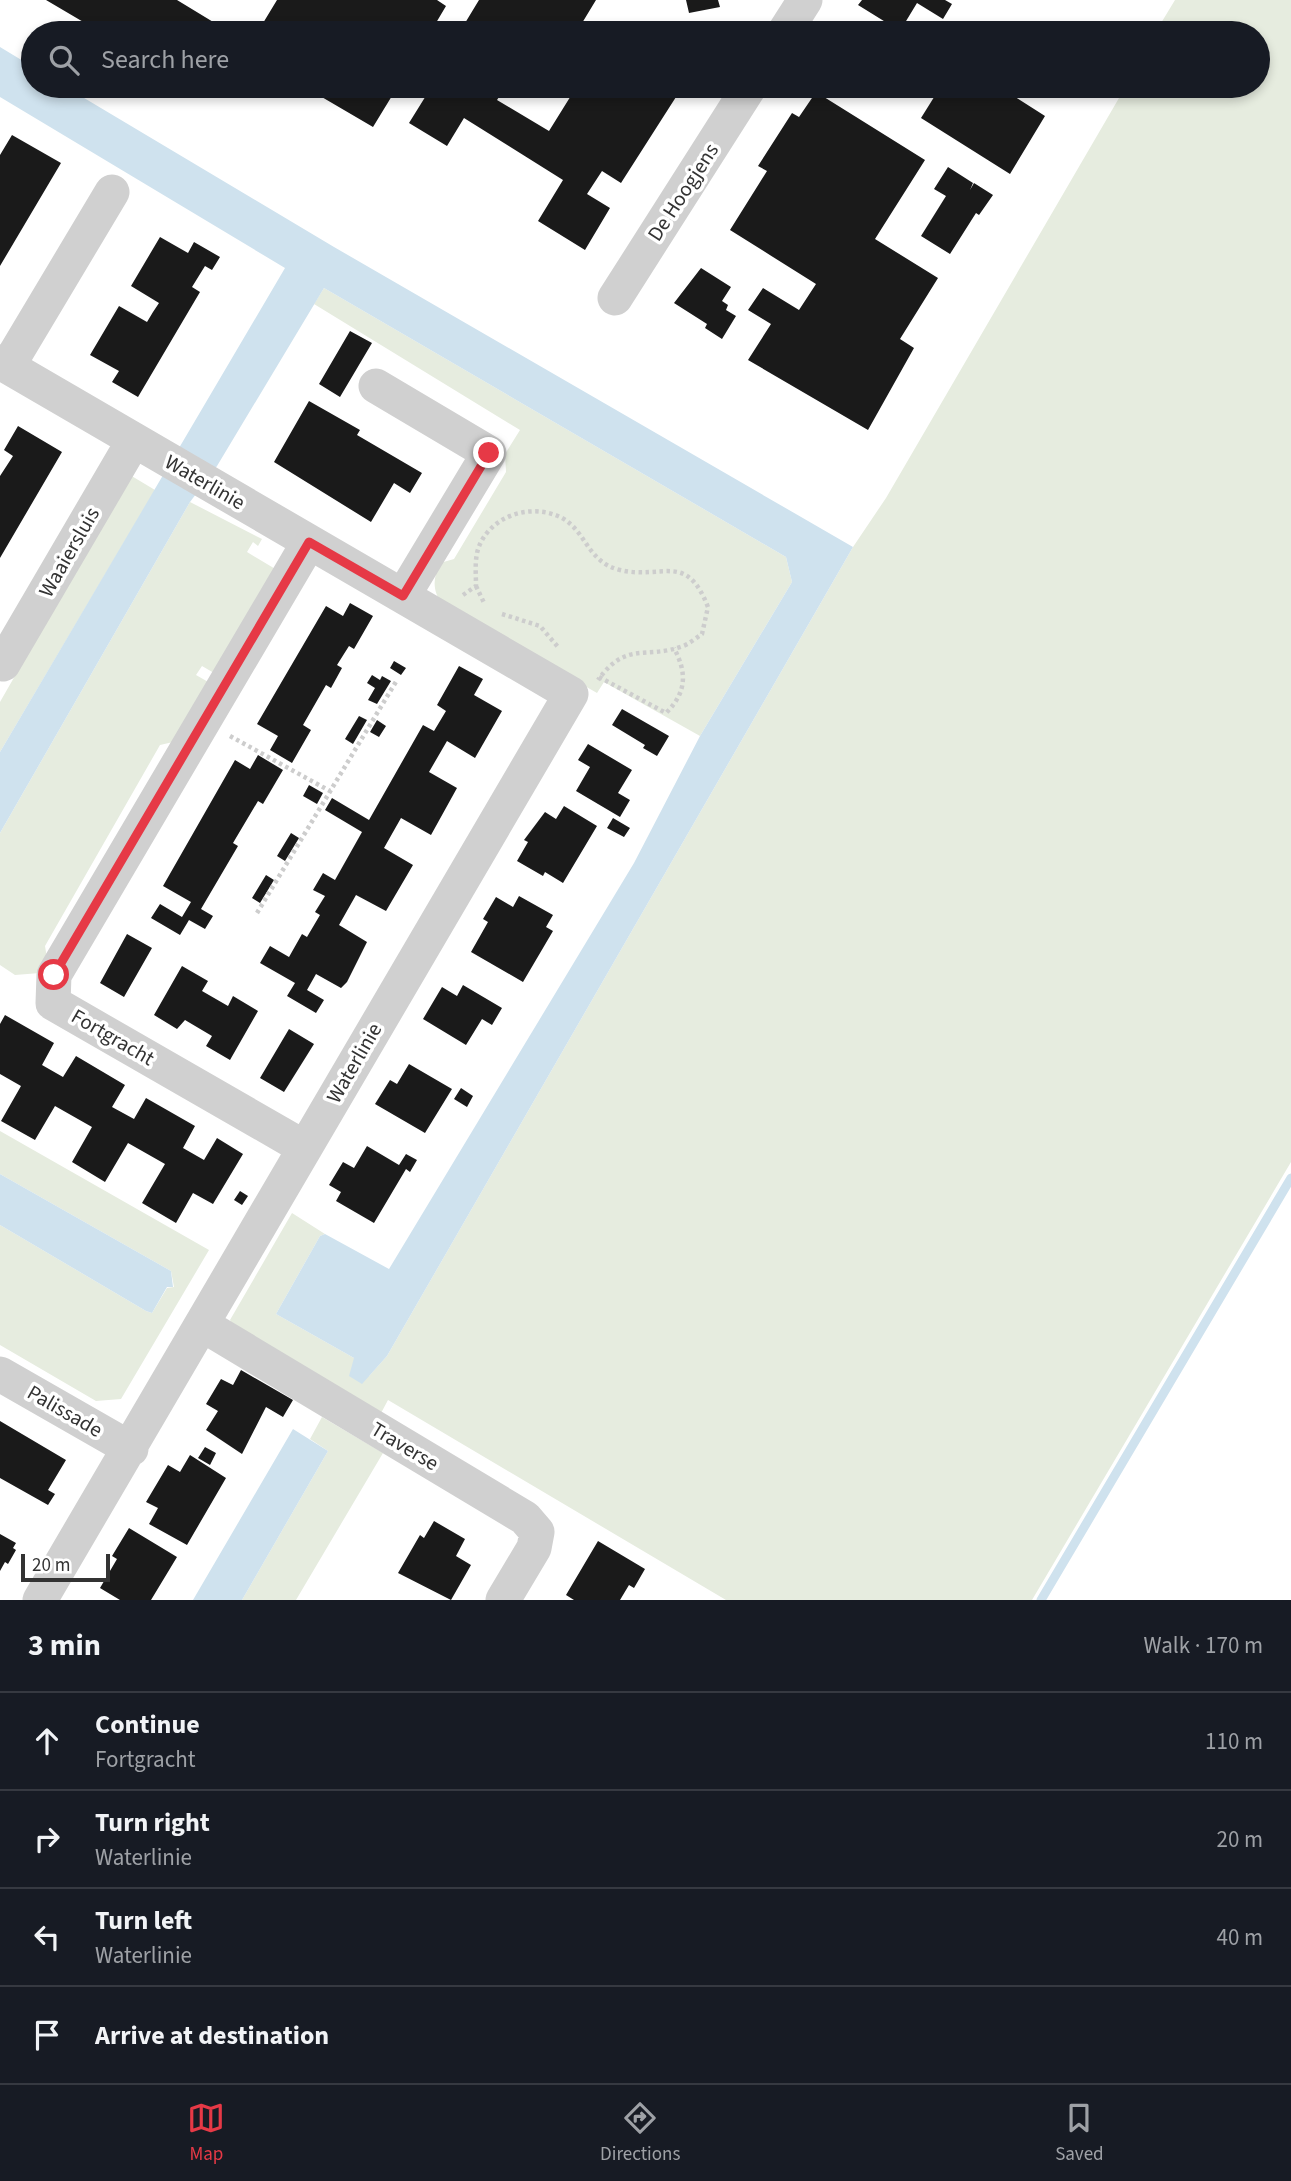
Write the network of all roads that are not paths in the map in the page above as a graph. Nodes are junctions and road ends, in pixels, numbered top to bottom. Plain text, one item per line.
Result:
1 (805, 0) edge
2 (792, 21) edge
3 (742, 98) edge
4 (112, 192) dead end
5 (615, 298) dead end
6 (4, 364) edge
7 (376, 386) dead end
8 (146, 448) junction
9 (309, 542) junction
10 (403, 596) junction
11 (1, 663) edge
12 (305, 1148) junction
13 (203, 1325) junction
14 (0, 1374) edge
15 (131, 1449) junction
16 (40, 1600) edge
17 (503, 1600) edge

1 - 2 street
3 - 5 street, De Hoogjens
4 - 6 street, Waterlinie
6 - 8 street, Waterlinie
7 - 10 street
8 - 9 street, Waterlinie
8 - 11 street, Waaiersluis
9 - 10 street, Waterlinie
9 - 12 street, Fortgracht
10 - 12 street, Waterlinie
12 - 13 street, Waterlinie
13 - 15 street, Waterlinie
13 - 17 street, Traverse
14 - 15 street, Palissade
15 - 16 street, Waterlinie

